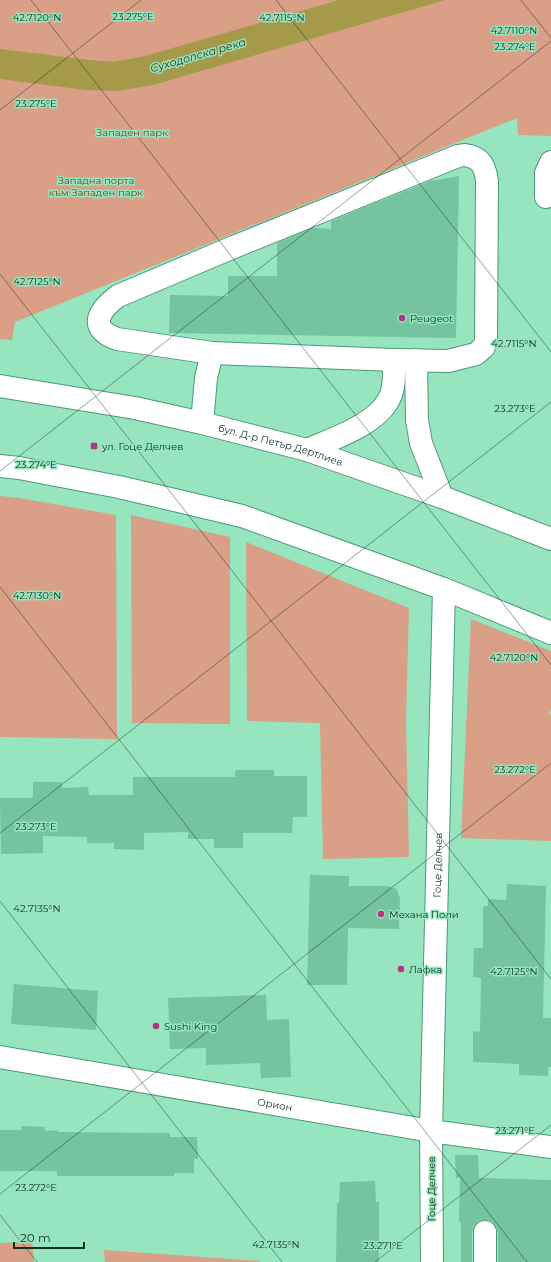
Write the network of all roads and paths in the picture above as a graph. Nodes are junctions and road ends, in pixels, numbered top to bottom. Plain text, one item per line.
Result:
1 (551, 162) edge
2 (546, 197) dead end
3 (212, 353) junction
4 (394, 360) junction
5 (416, 360) junction
6 (0, 386) edge
7 (202, 422) junction
8 (307, 450) junction
9 (0, 466) edge
10 (442, 497) junction
11 (551, 539) edge
12 (444, 589) junction
13 (551, 633) edge
14 (0, 1057) edge
15 (431, 1131) junction
16 (551, 1147) edge
17 (485, 1232) dead end
18 (432, 1262) edge
19 (485, 1262) edge

1 - 2 street
3 - 4 street
3 - 5 street
3 - 7 street
4 - 5 street
4 - 8 street
5 - 10 street
6 - 7 street, бул. Д-р Петър Дертлиев
7 - 8 street, бул. Д-р Петър Дертлиев
8 - 10 street, бул. Д-р Петър Дертлиев
9 - 12 street
10 - 11 street, бул. Д-р Петър Дертлиев
12 - 13 street
12 - 15 street, Гоце Делчев
14 - 15 street, Орион
15 - 16 street, Орион
15 - 18 street, Гоце Делчев
17 - 19 street

